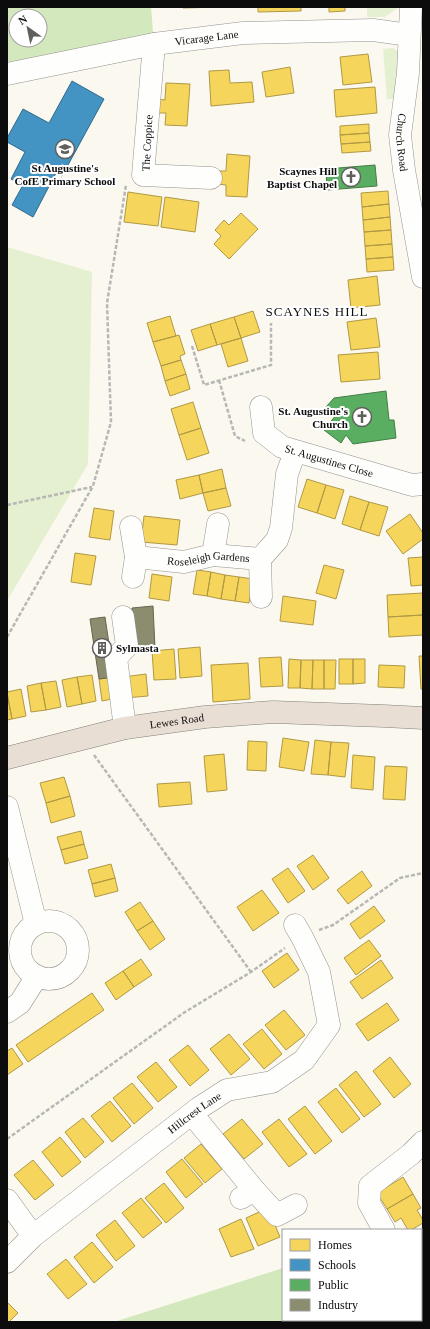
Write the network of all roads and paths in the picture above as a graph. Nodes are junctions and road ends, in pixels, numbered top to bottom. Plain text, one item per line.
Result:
1 (411, 7) edge
2 (408, 35) junction
3 (154, 44) junction
4 (7, 74) edge
5 (145, 163) junction
6 (211, 178) dead end
7 (423, 277) edge
8 (271, 323) dead end
9 (192, 346) dead end
10 (260, 407) dead end
11 (295, 452) junction
12 (423, 484) edge
13 (93, 486) junction
14 (7, 506) edge
15 (218, 524) dead end
16 (132, 528) dead end
17 (213, 555) junction
18 (260, 559) junction
19 (261, 597) dead end
20 (123, 617) dead end
21 (7, 637) edge
22 (423, 718) edge
23 (125, 728) junction
24 (81, 738) junction
25 (7, 758) edge
26 (7, 807) edge
27 (423, 874) edge
28 (36, 924) junction
29 (298, 931) junction
30 (251, 972) junction
31 (37, 976) junction
32 (7, 1012) edge
33 (192, 1114) junction
34 (7, 1139) edge
35 (423, 1142) edge
36 (7, 1200) edge
37 (296, 1205) dead end
38 (383, 1229) edge
39 (33, 1236) junction
40 (7, 1262) edge

1 - 2 street, Church Road
2 - 3 street, Vicarage Lane
2 - 7 street, Church Road
3 - 4 street, Vicarage Lane
3 - 5 street, The Coppice
5 - 6 street, The Coppice
5 - 13 path
8 - 9 path
10 - 11 street, St. Augustines Close
11 - 12 street, St. Augustines Close
11 - 18 street, Roseleigh Gardens
13 - 14 path
13 - 21 path
15 - 17 street
16 - 17 street, Roseleigh Gardens
17 - 18 street, Roseleigh Gardens
18 - 19 street
20 - 23 street
22 - 23 highway, Lewes Road
23 - 24 highway, Lewes Road
24 - 25 highway, Lewes Road
24 - 30 path
26 - 28 street
27 - 29 path
28 - 31 street
28 - 31 street
29 - 30 path
29 - 33 street, Hillcrest Lane
30 - 34 path
31 - 32 street
33 - 37 street
33 - 39 street, Hillcrest Lane
35 - 38 street
36 - 39 street
39 - 40 street, Hillcrest Lane

